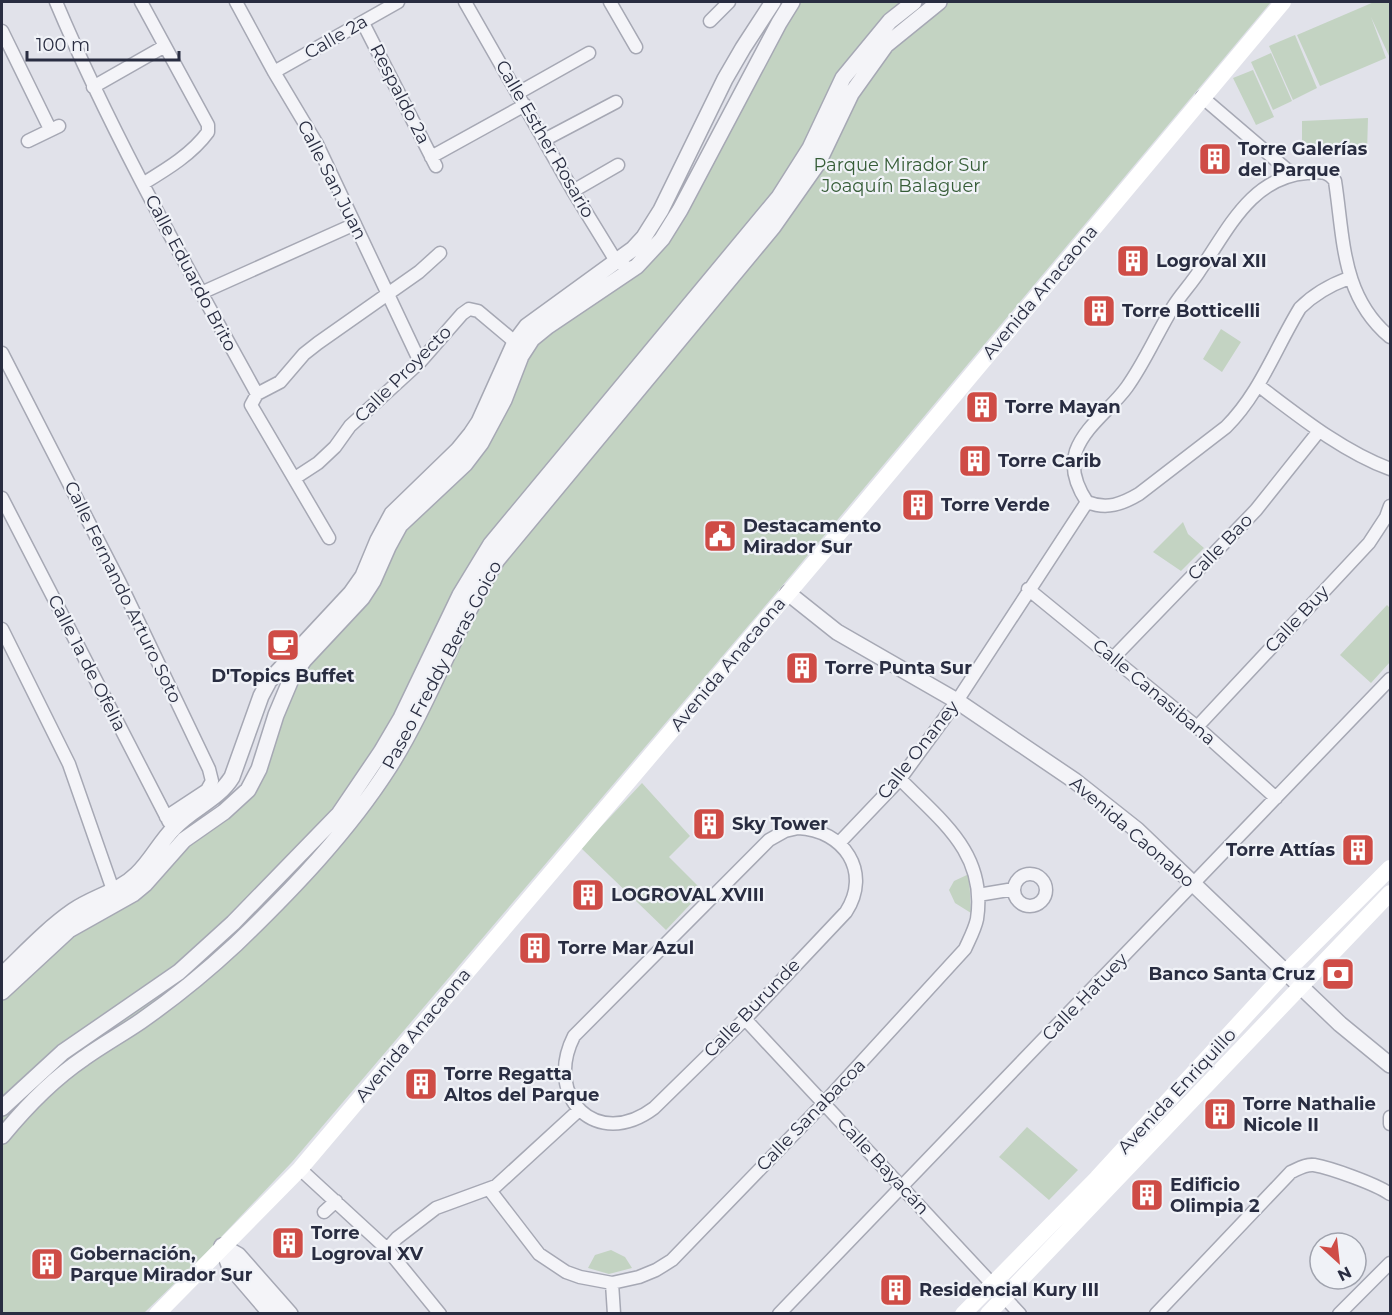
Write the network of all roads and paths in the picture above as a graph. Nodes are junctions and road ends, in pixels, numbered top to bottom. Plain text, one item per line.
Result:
1 (56, 2) edge
2 (141, 2) edge
3 (236, 2) edge
4 (398, 2) edge
5 (465, 2) edge
6 (612, 2) edge
7 (729, 2) edge
8 (773, 2) edge
9 (792, 2) edge
10 (914, 2) edge
11 (939, 2) edge
12 (1283, 2) edge
13 (710, 21) dead end
14 (363, 23) junction
15 (2, 32) edge
16 (165, 46) junction
17 (636, 47) dead end
18 (589, 53) dead end
19 (274, 72) junction
20 (93, 87) junction
21 (518, 93) junction
22 (1202, 98) junction
23 (616, 102) dead end
24 (525, 105) junction
25 (544, 140) junction
26 (28, 141) dead end
27 (618, 165) dead end
28 (1292, 174) junction
29 (144, 183) junction
30 (573, 191) junction
31 (356, 224) junction
32 (441, 253) dead end
33 (616, 261) junction
34 (632, 270) junction
35 (1349, 278) junction
36 (201, 292) junction
37 (387, 294) junction
38 (1390, 337) edge
39 (515, 342) junction
40 (2, 353) edge
41 (420, 362) junction
42 (1259, 386) junction
43 (257, 394) junction
44 (1319, 431) junction
45 (1390, 469) edge
46 (296, 478) junction
47 (2, 498) edge
48 (1087, 502) junction
49 (1390, 506) edge
50 (329, 538) dead end
51 (1029, 589) junction
52 (788, 593) junction
53 (2, 634) edge
54 (1114, 657) junction
55 (1390, 679) edge
56 (957, 701) junction
57 (1197, 727) junction
58 (900, 778) junction
59 (1276, 798) junction
60 (170, 822) junction
61 (834, 839) junction
62 (1390, 868) edge
63 (1194, 884) junction
64 (113, 890) junction
65 (1014, 890) dead end
66 (1390, 893) edge
67 (978, 895) junction
68 (1287, 971) junction
69 (2, 975) edge
70 (1301, 986) junction
71 (2, 992) edge
72 (132, 1006) junction
73 (745, 1019) junction
74 (141, 1021) junction
75 (1390, 1065) edge
76 (824, 1103) junction
77 (2, 1108) edge
78 (579, 1110) junction
79 (1390, 1117) edge
80 (1390, 1124) edge
81 (2, 1136) edge
82 (300, 1168) junction
83 (902, 1187) junction
84 (489, 1189) junction
85 (1390, 1194) edge
86 (336, 1201) junction
87 (324, 1212) dead end
88 (222, 1246) junction
89 (387, 1249) junction
90 (1390, 1263) edge
91 (612, 1282) junction
92 (992, 1284) junction
93 (1005, 1297) junction
94 (157, 1314) edge
95 (271, 1314) edge
96 (290, 1314) edge
97 (440, 1314) edge
98 (614, 1314) edge
99 (779, 1314) edge
100 (963, 1314) edge
101 (988, 1314) edge
102 (1020, 1314) edge
103 (1156, 1314) edge
104 (1339, 1314) edge

1 - 20 street, Calle Eduardo Brito
2 - 16 street
3 - 19 street, Calle San Juan
4 - 14 street, Calle 2a
5 - 21 street, Calle Esther Rosario
6 - 17 street
7 - 13 street
8 - 33 street
9 - 34 street
10 - 72 street, Paseo Freddy Beras Goico
11 - 74 street, Paseo Freddy Beras Goico
12 - 22 main road, Avenida Anacaona
14 - 19 street, Calle 2a
14 - 24 street, Respaldo 2a
15 - 26 street
16 - 20 street
16 - 29 street
18 - 21 street
19 - 31 street, Calle San Juan
20 - 29 street, Calle Eduardo Brito
21 - 24 street, Calle Esther Rosario
22 - 28 street
22 - 52 main road, Avenida Anacaona
23 - 25 street
24 - 25 street, Calle Esther Rosario
25 - 30 street, Calle Esther Rosario
27 - 30 street
28 - 35 street
28 - 48 street
29 - 36 street, Calle Eduardo Brito
30 - 33 street, Calle Esther Rosario
31 - 36 street
31 - 37 street, Calle San Juan
32 - 37 street
33 - 34 street, Calle Esther Rosario
33 - 39 street
34 - 71 street
35 - 38 street
35 - 42 street
36 - 43 street, Calle Eduardo Brito
37 - 41 street, Calle San Juan
37 - 43 street
39 - 41 street, Calle Proyecto
39 - 60 street
40 - 60 street, Calle Fernando Arturo Soto
41 - 46 street, Calle Proyecto
42 - 44 street
42 - 48 street
43 - 46 street, Calle Eduardo Brito
44 - 45 street
44 - 54 street, Calle Bao
46 - 50 street, Calle Eduardo Brito
47 - 60 street, Calle 1a de Ofelia
48 - 51 street, Calle Onaney
49 - 57 street, Calle Buy
51 - 54 street, Calle Canasibana
51 - 56 street, Calle Onaney
52 - 56 street, Avenida Caonabo
52 - 82 main road, Avenida Anacaona
53 - 64 street
54 - 57 street, Calle Canasibana
55 - 59 street, Calle Hatuey
56 - 58 street, Calle Onaney
56 - 63 street, Avenida Caonabo
57 - 59 street, Calle Canasibana
58 - 61 street, Calle Onaney
58 - 67 street, Calle Sanabacoa
59 - 63 street, Calle Hatuey
60 - 64 street
61 - 73 street, Calle Burunde
61 - 78 street
62 - 68 main road, Avenida Enriquillo
63 - 68 street, Avenida Caonabo
63 - 83 street, Calle Hatuey
64 - 69 street
65 - 67 street
66 - 70 main road, Avenida Enriquillo
67 - 76 street, Calle Sanabacoa
68 - 70 street, Avenida Caonabo
68 - 92 main road, Avenida Enriquillo
70 - 75 street, Avenida Caonabo
70 - 93 main road, Avenida Enriquillo
72 - 74 street
72 - 77 street, Paseo Freddy Beras Goico
73 - 76 street, Calle Bayacán
73 - 78 street, Calle Burunde
74 - 81 street, Paseo Freddy Beras Goico
76 - 83 street, Calle Bayacán
76 - 91 street, Calle Sanabacoa
78 - 84 street
79 - 80 street
82 - 86 street
82 - 88 main road, Avenida Anacaona
83 - 92 street, Calle Bayacán
83 - 99 street, Calle Hatuey
84 - 89 street
84 - 91 street, Calle Sanabacoa
85 - 103 street
86 - 87 street
86 - 89 street
88 - 94 main road, Avenida Anacaona
88 - 95 street
88 - 96 street
89 - 97 street
90 - 104 street
91 - 98 street
92 - 93 street, Calle Bayacán
92 - 100 main road, Avenida Enriquillo
93 - 101 main road, Avenida Enriquillo
93 - 102 street, Calle Bayacán

